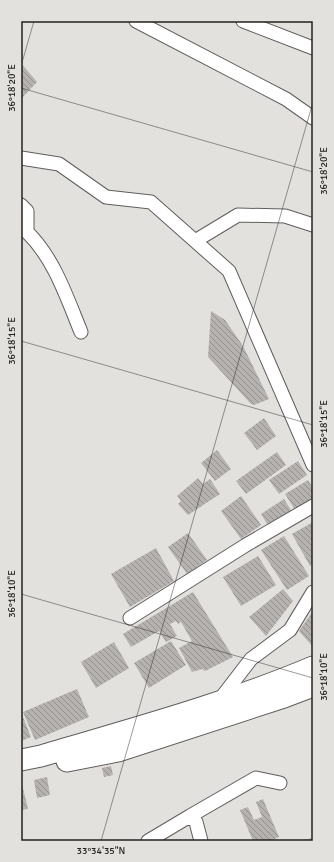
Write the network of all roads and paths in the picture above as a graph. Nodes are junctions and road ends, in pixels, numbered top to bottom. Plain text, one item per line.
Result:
1 (136, 21) edge
2 (243, 21) edge
3 (313, 48) edge
4 (313, 118) edge
5 (21, 158) edge
6 (21, 205) edge
7 (313, 225) edge
8 (195, 241) junction
9 (81, 332) dead end
10 (313, 465) edge
11 (313, 506) edge
12 (313, 592) edge
13 (130, 618) dead end
14 (313, 667) edge
15 (313, 686) edge
16 (217, 703) junction
17 (21, 760) edge
18 (21, 770) edge
19 (280, 783) dead end
20 (190, 816) junction
21 (148, 841) edge
22 (200, 841) edge

1 - 4 street
2 - 3 street
5 - 8 street
6 - 9 street
7 - 8 street
8 - 10 street
11 - 13 street
12 - 16 street
14 - 16 main road
15 - 18 main road
16 - 17 main road
19 - 20 street
20 - 21 street
20 - 22 street

